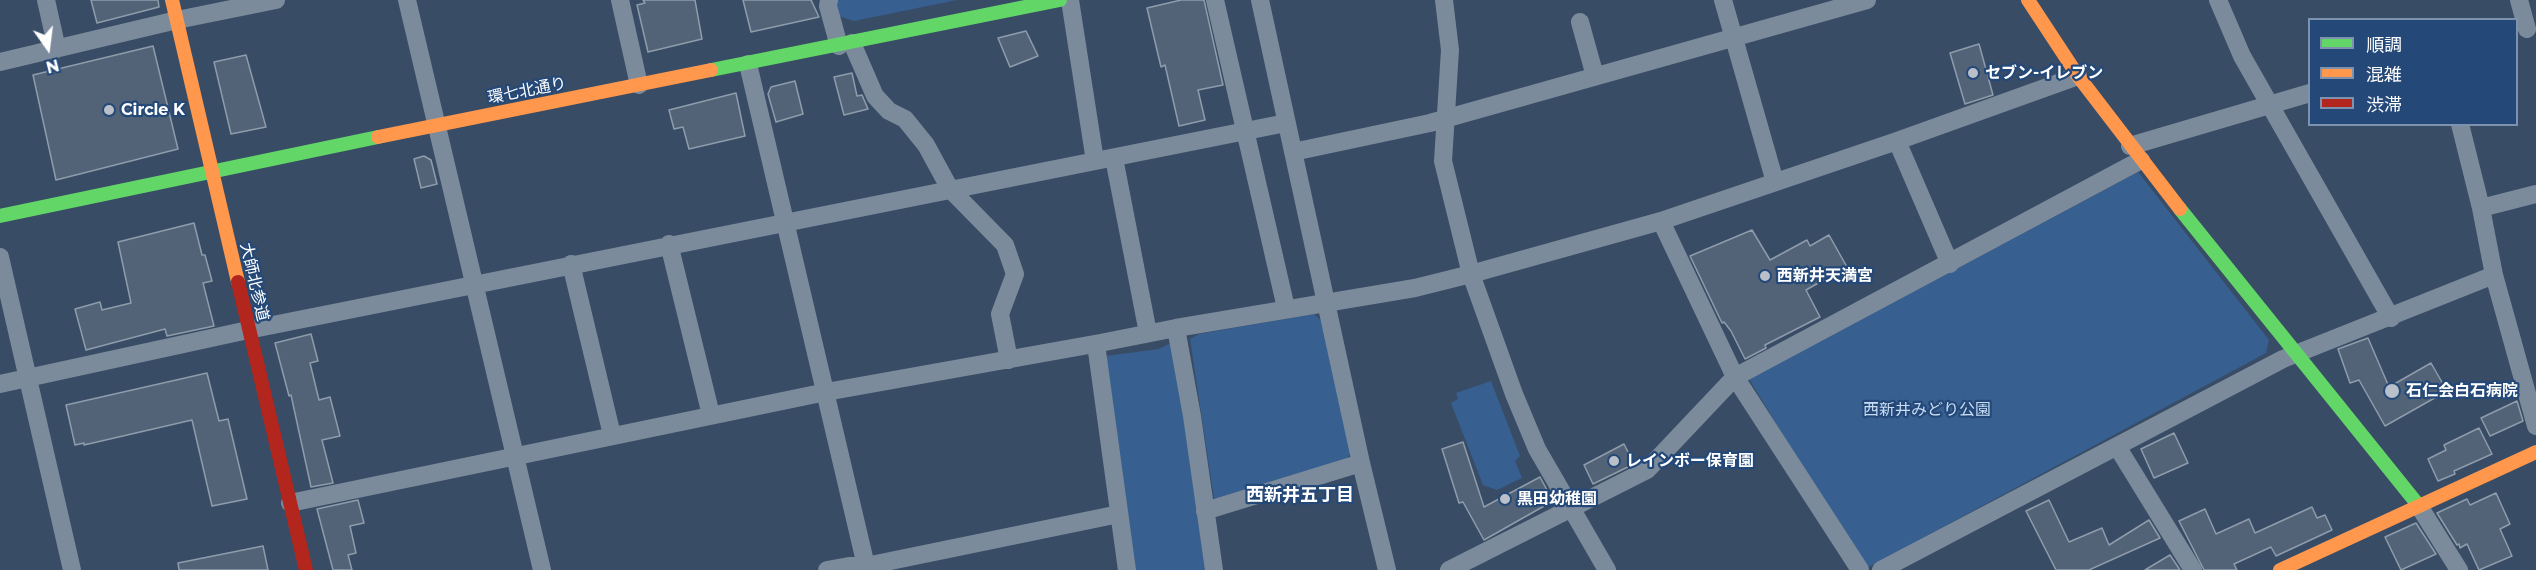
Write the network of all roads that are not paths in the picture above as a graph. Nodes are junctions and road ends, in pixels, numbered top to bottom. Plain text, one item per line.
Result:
1 (46, 0) edge
2 (172, 0) edge
3 (276, 0) edge
4 (407, 0) edge
5 (620, 0) edge
6 (829, 0) edge
7 (1060, 0) edge
8 (1070, 0) edge
9 (1215, 0) edge
10 (1260, 0) edge
11 (1444, 0) edge
12 (1723, 0) edge
13 (1867, 0) edge
14 (2028, 0) edge
15 (2218, 0) edge
16 (2519, 0) edge
17 (177, 20) junction
18 (1580, 22) dead end
19 (2527, 29) edge
20 (1733, 38) junction
21 (846, 44) junction
22 (57, 49) junction
23 (0, 62) edge
24 (748, 64) junction
25 (1595, 76) junction
26 (2078, 76) junction
27 (639, 85) junction
28 (2308, 94) edge
29 (2269, 105) junction
30 (1447, 117) junction
31 (1286, 123) junction
32 (437, 125) junction
33 (2460, 126) edge
34 (1246, 130) junction
35 (1897, 141) junction
36 (1293, 152) junction
37 (2136, 153) junction
38 (1114, 158) junction
39 (1095, 161) junction
40 (212, 170) junction
41 (1775, 182) junction
42 (950, 189) junction
43 (2536, 194) edge
44 (2481, 208) junction
45 (0, 216) edge
46 (1661, 222) junction
47 (784, 223) junction
48 (669, 244) junction
49 (0, 257) edge
50 (571, 264) junction
51 (1950, 264) junction
52 (1472, 274) junction
53 (2494, 275) junction
54 (473, 285) junction
55 (1327, 302) junction
56 (1286, 308) junction
57 (2391, 318) junction
58 (1176, 328) junction
59 (248, 330) junction
60 (1148, 333) junction
61 (1096, 344) junction
62 (2296, 354) junction
63 (1009, 360) junction
64 (1735, 377) junction
65 (26, 378) junction
66 (0, 384) edge
67 (826, 392) junction
68 (711, 415) junction
69 (2536, 426) edge
70 (612, 435) junction
71 (2118, 447) junction
72 (2536, 452) edge
73 (515, 458) junction
74 (1361, 463) junction
75 (290, 502) junction
76 (2419, 506) junction
77 (1572, 508) junction
78 (1205, 511) junction
79 (1119, 513) junction
80 (866, 568) edge
81 (72, 570) edge
82 (306, 570) edge
83 (542, 570) edge
84 (828, 570) edge
85 (1127, 570) edge
86 (1214, 570) edge
87 (1387, 570) edge
88 (1449, 570) edge
89 (1607, 570) edge
90 (1860, 570) edge
91 (1881, 570) edge
92 (2193, 570) edge
93 (2280, 570) edge
94 (2458, 570) edge

1 - 22 street
2 - 17 street, 大師北参道
3 - 17 street
4 - 32 street
5 - 27 street
6 - 21 street
7 - 21 street, 環七北通り
8 - 39 street
9 - 34 street
10 - 31 street
11 - 30 street
12 - 20 street
13 - 20 street
14 - 26 street
15 - 29 street
16 - 19 street
17 - 22 street
17 - 40 street, 大師北参道
18 - 25 street
20 - 25 street
20 - 41 street
21 - 24 street, 環七北通り
21 - 42 street
22 - 23 street
24 - 27 street, 環七北通り
24 - 47 street
25 - 30 street
26 - 35 street
26 - 37 street
27 - 32 street, 環七北通り
28 - 29 street
29 - 37 street
29 - 57 street
30 - 36 street
30 - 52 street
31 - 34 street
31 - 36 street
32 - 40 street, 環七北通り
32 - 54 street
33 - 44 street
34 - 38 street
34 - 56 street
35 - 41 street
35 - 51 street
36 - 55 street
37 - 51 street
37 - 62 street
38 - 39 street
38 - 60 street
39 - 42 street
40 - 45 street, 環七北通り
40 - 59 street, 大師北参道
41 - 46 street
42 - 47 street
42 - 63 street
43 - 44 street
44 - 53 street
46 - 52 street
46 - 64 street
47 - 48 street
47 - 67 street
48 - 50 street
48 - 68 street
49 - 65 street
50 - 54 street
50 - 70 street
51 - 64 street
52 - 55 street
52 - 77 street
53 - 57 street
53 - 69 street
54 - 59 street
54 - 73 street
55 - 56 street
55 - 74 street
56 - 58 street
57 - 62 street
58 - 60 street
58 - 78 street
59 - 65 street
59 - 75 street, 大師北参道
60 - 61 street
61 - 63 street
61 - 79 street
62 - 71 street
62 - 76 street
63 - 67 street
64 - 77 street
64 - 90 street
65 - 66 street
65 - 81 street
67 - 68 street
67 - 80 street
68 - 70 street
70 - 73 street
71 - 91 street
71 - 92 street
72 - 76 street
73 - 75 street
73 - 83 street
74 - 78 street
74 - 87 street
75 - 82 street, 大師北参道
76 - 93 street
76 - 94 street
77 - 88 street
77 - 89 street
78 - 86 street
79 - 80 street
79 - 85 street
80 - 84 street

